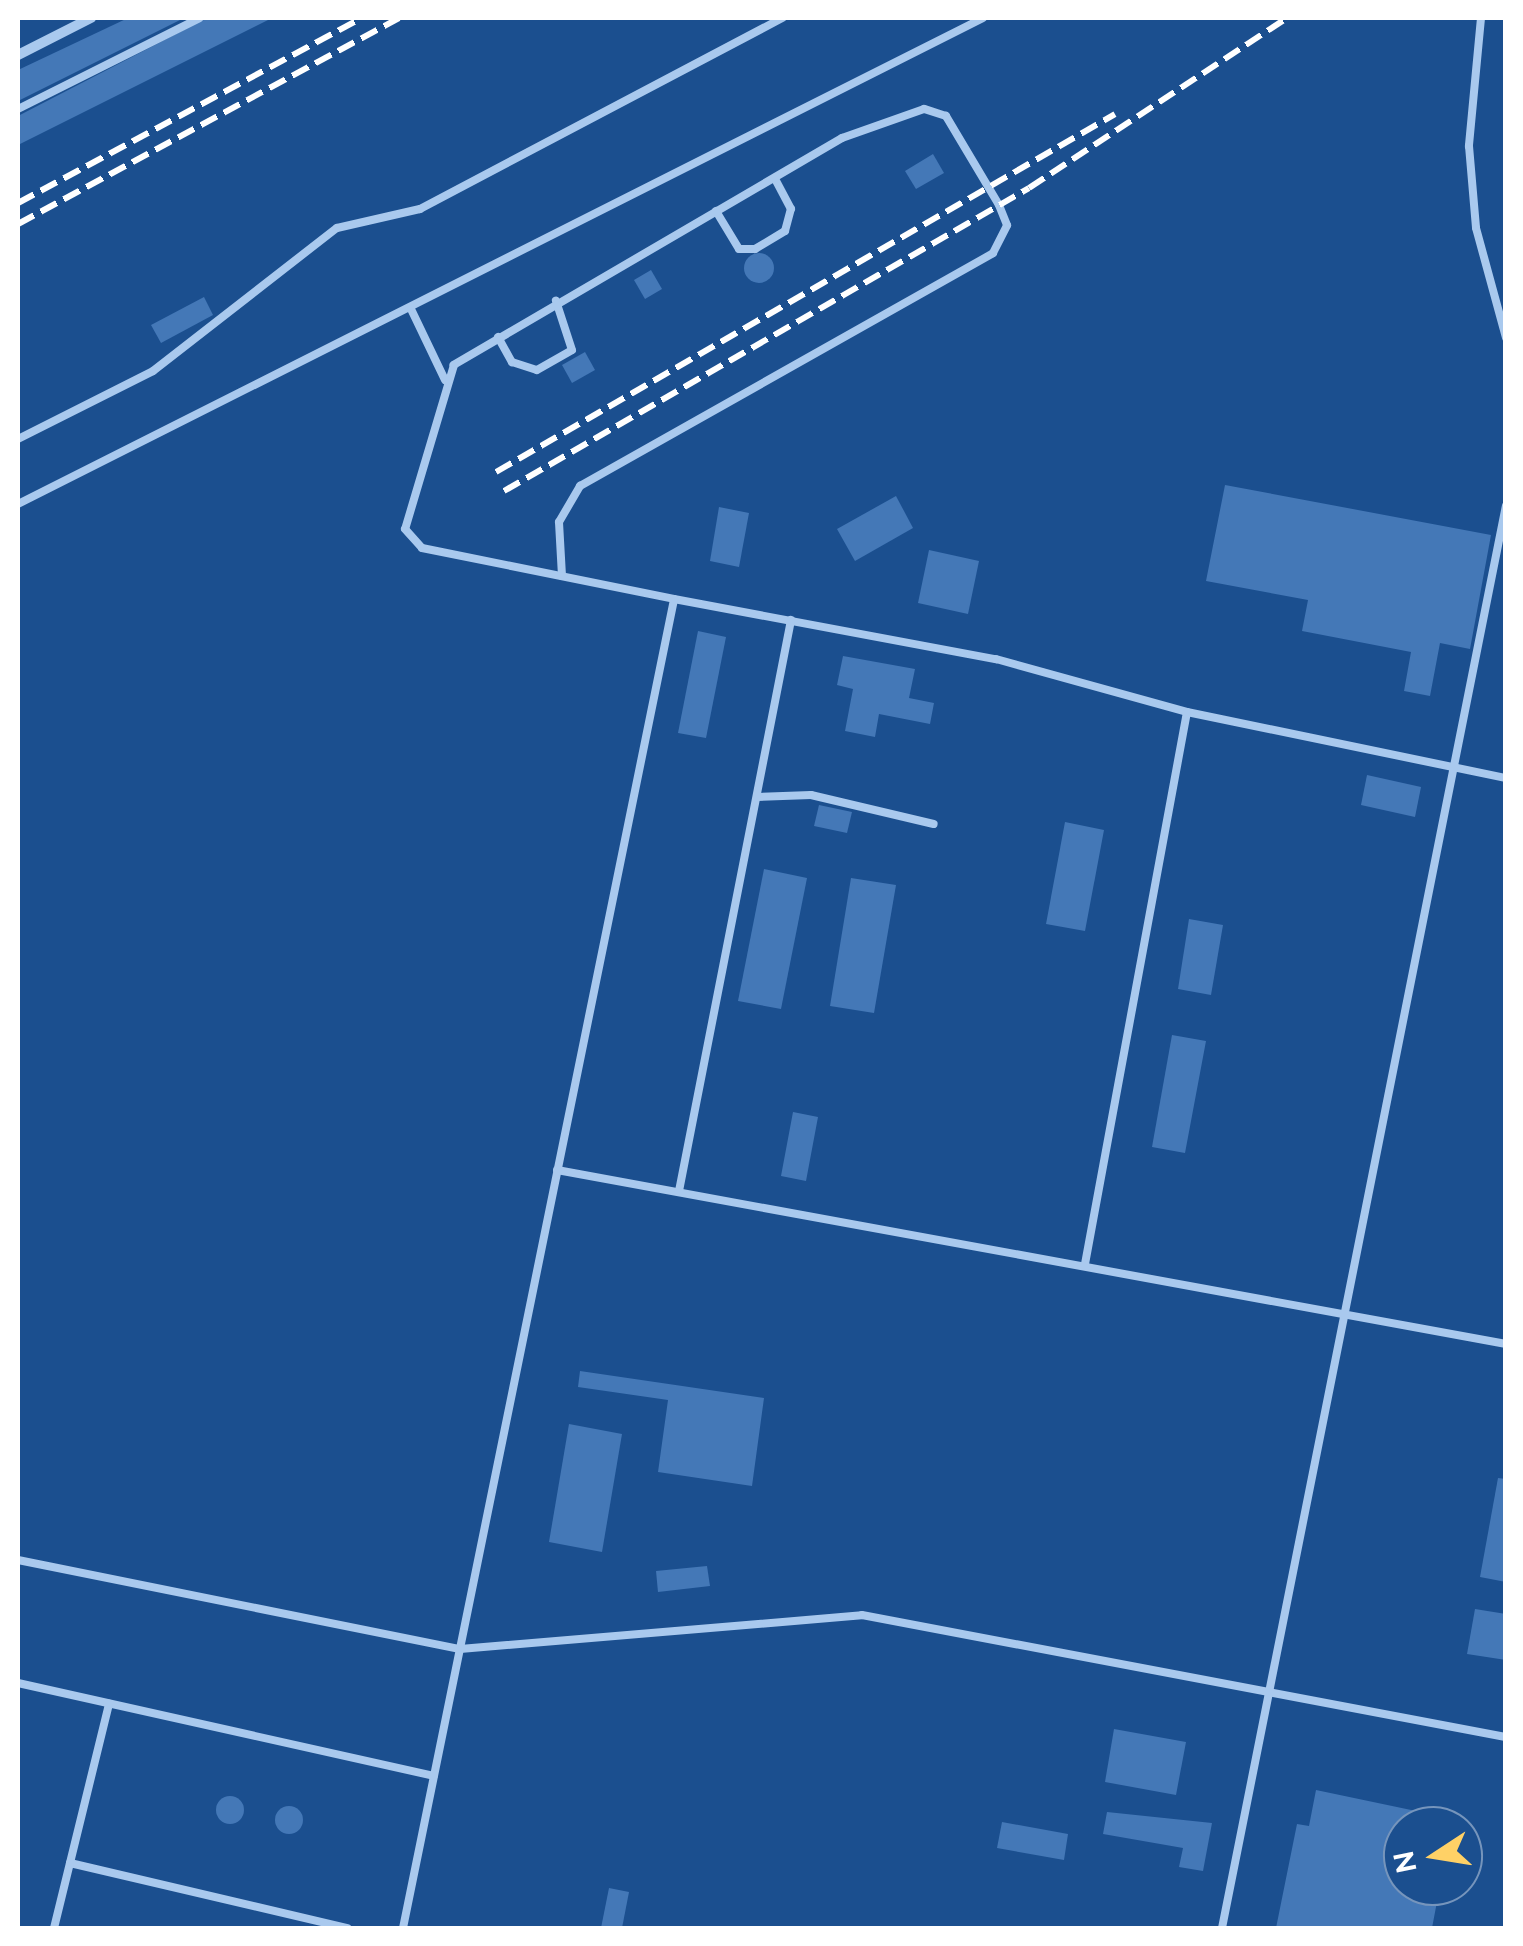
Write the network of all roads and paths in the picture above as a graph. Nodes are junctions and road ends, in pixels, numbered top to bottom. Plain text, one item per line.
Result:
1 (90, 18) edge
2 (200, 18) edge
3 (783, 18) edge
4 (983, 18) edge
5 (1481, 18) edge
6 (18, 55) edge
7 (18, 109) edge
8 (775, 178) junction
9 (716, 212) junction
10 (556, 300) junction
11 (411, 309) junction
12 (498, 337) junction
13 (1506, 338) edge
14 (446, 380) junction
15 (18, 439) edge
16 (18, 504) edge
17 (1506, 506) edge
18 (562, 576) junction
19 (674, 598) junction
20 (791, 620) junction
21 (1188, 712) junction
22 (1455, 768) junction
23 (1506, 778) edge
24 (757, 797) junction
25 (934, 824) dead end
26 (557, 1170) junction
27 (680, 1191) junction
28 (1085, 1264) junction
29 (1339, 1312) junction
30 (1506, 1344) edge
31 (18, 1560) edge
32 (460, 1650) junction
33 (18, 1683) edge
34 (1268, 1691) junction
35 (109, 1704) junction
36 (1506, 1737) edge
37 (434, 1776) junction
38 (70, 1863) junction
39 (54, 1928) edge
40 (348, 1928) edge
41 (403, 1928) edge
42 (1222, 1928) edge

1 - 6 street
2 - 7 lane
3 - 15 lane
4 - 11 lane
5 - 13 lane
8 - 9 lane
8 - 9 lane
8 - 18 lane
9 - 10 lane
10 - 12 lane
10 - 12 lane
11 - 14 lane
11 - 16 lane
12 - 14 lane
14 - 18 lane
17 - 22 lane
18 - 19 lane
19 - 20 lane
19 - 26 lane
20 - 21 lane
20 - 24 lane
21 - 22 lane
21 - 28 lane
22 - 23 lane
22 - 29 lane
24 - 25 lane
24 - 27 lane
26 - 27 lane
26 - 32 lane
27 - 28 lane
28 - 29 lane
29 - 30 lane
29 - 34 lane
31 - 32 lane
32 - 34 lane
32 - 37 lane
33 - 35 lane
34 - 36 lane
34 - 42 lane
35 - 37 lane
35 - 38 lane
37 - 41 lane
38 - 39 lane
38 - 40 lane

